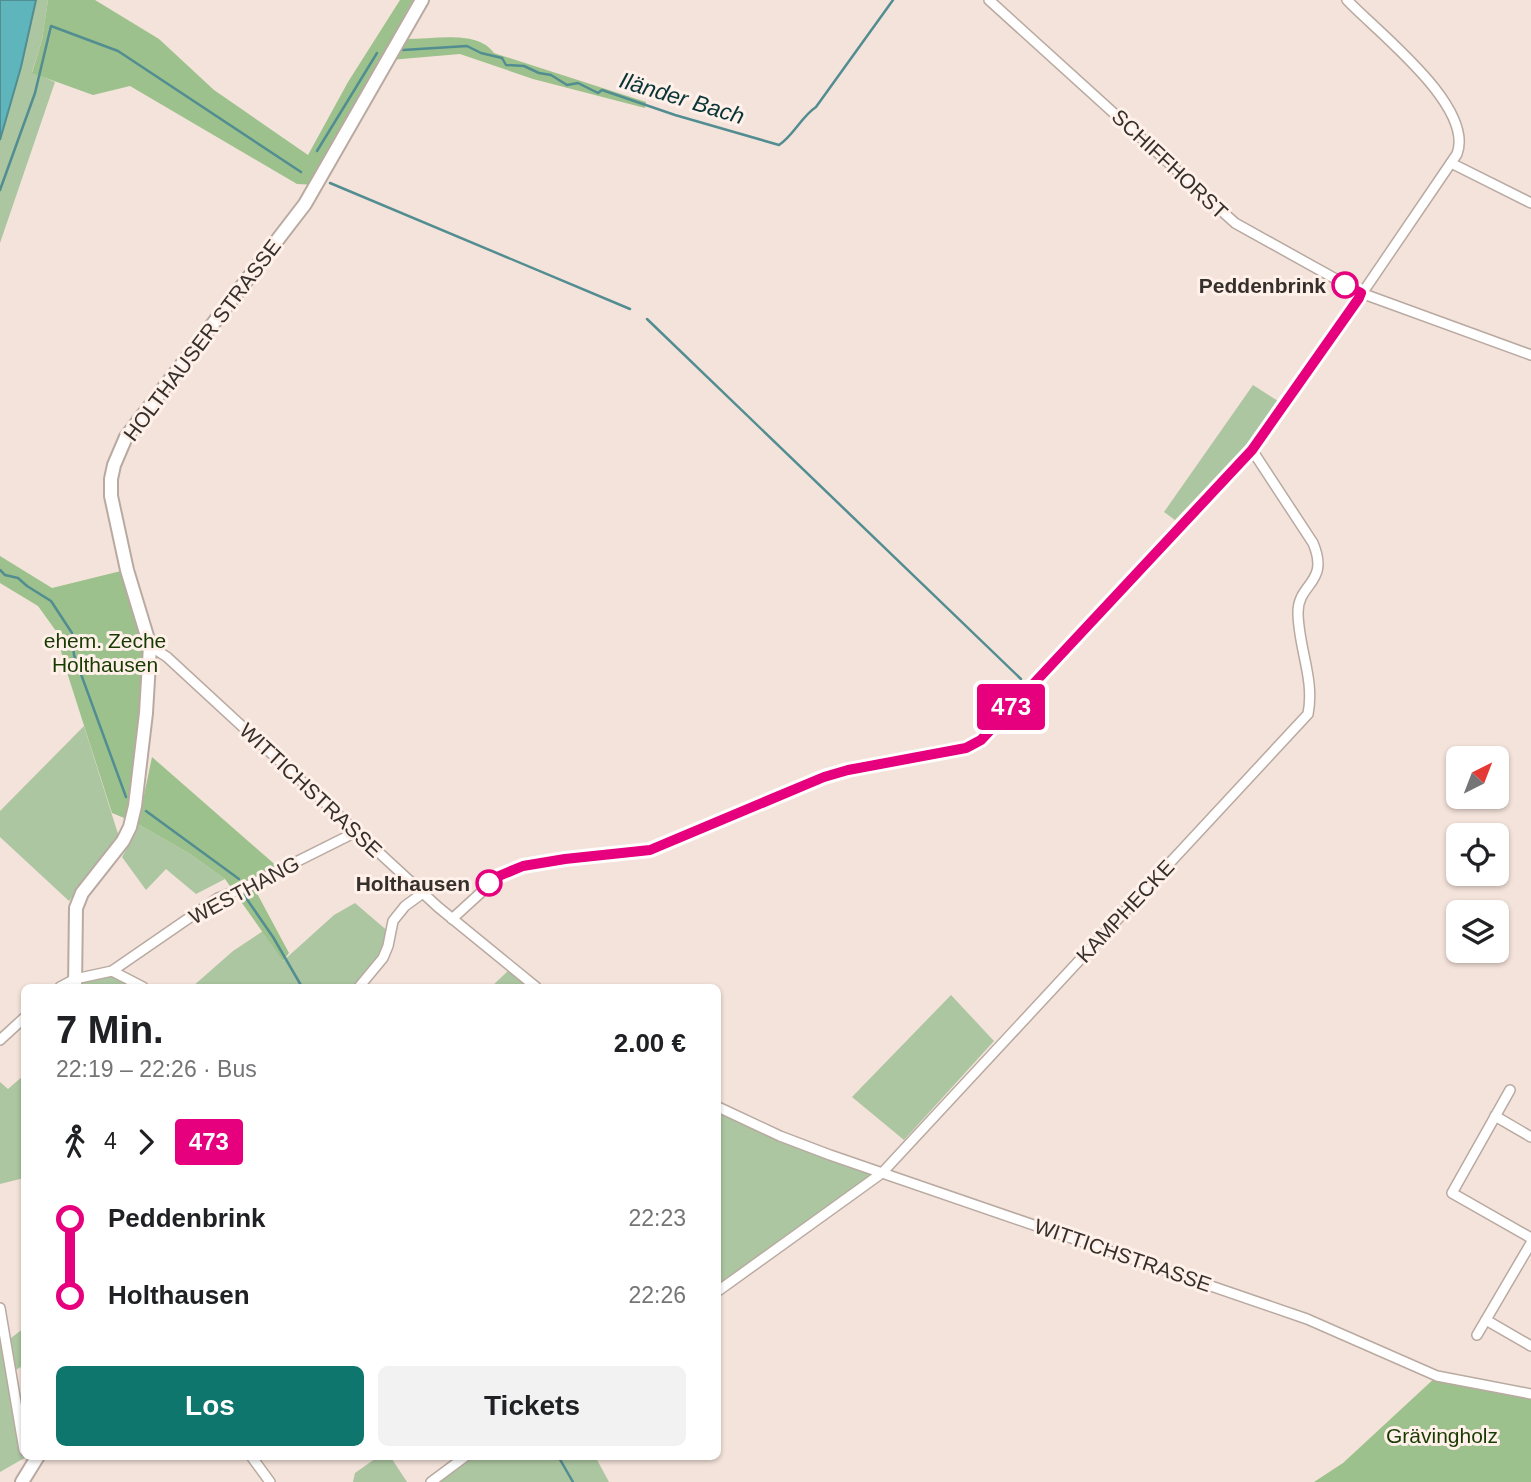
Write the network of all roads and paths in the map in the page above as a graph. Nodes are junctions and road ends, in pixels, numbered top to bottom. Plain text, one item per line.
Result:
1 (422, 0) edge
2 (989, 0) edge
3 (1347, 0) edge
4 (1451, 163) junction
5 (1531, 203) edge
6 (1361, 293) junction
7 (1531, 355) edge
8 (1252, 450) junction
9 (150, 646) junction
10 (356, 832) junction
11 (423, 893) junction
12 (452, 919) junction
13 (112, 971) junction
14 (75, 983) edge
15 (137, 984) edge
16 (361, 984) edge
17 (532, 984) edge
18 (21, 1021) edge
19 (0, 1040) edge
20 (1510, 1090) dead end
21 (721, 1108) edge
22 (1495, 1116) junction
23 (1531, 1137) edge
24 (881, 1173) junction
25 (1531, 1241) edge
26 (721, 1289) edge
27 (0, 1308) edge
28 (1486, 1320) junction
29 (1477, 1335) dead end
30 (1531, 1346) edge
31 (1531, 1394) edge
32 (21, 1432) edge
33 (36, 1460) edge
34 (254, 1460) edge
35 (461, 1460) edge
36 (22, 1482) edge
37 (270, 1482) edge
38 (431, 1482) edge

1 - 9 street, HOLTHAUSER STRASSE
2 - 6 street, SCHIFFHORST
3 - 4 street
4 - 5 street
4 - 6 street
6 - 7 street, SCHIFFHORST
6 - 8 street
8 - 12 street
8 - 24 street, KAMPHECKE
9 - 10 street, WITTICHSTRASSE
9 - 14 street, HOLTHAUSER STRASSE
10 - 11 street, WITTICHSTRASSE
10 - 13 street, WESTHANG
11 - 12 street, WITTICHSTRASSE
11 - 16 street
12 - 17 street, WITTICHSTRASSE
13 - 14 street, WESTHANG
13 - 15 street
18 - 19 street
20 - 22 street
21 - 24 street, WITTICHSTRASSE
22 - 23 street
22 - 25 street
24 - 26 street, KAMPHECKE
24 - 31 street, WITTICHSTRASSE
25 - 28 street
27 - 32 street
28 - 29 street
28 - 30 street
33 - 36 street
34 - 37 street
35 - 38 street

